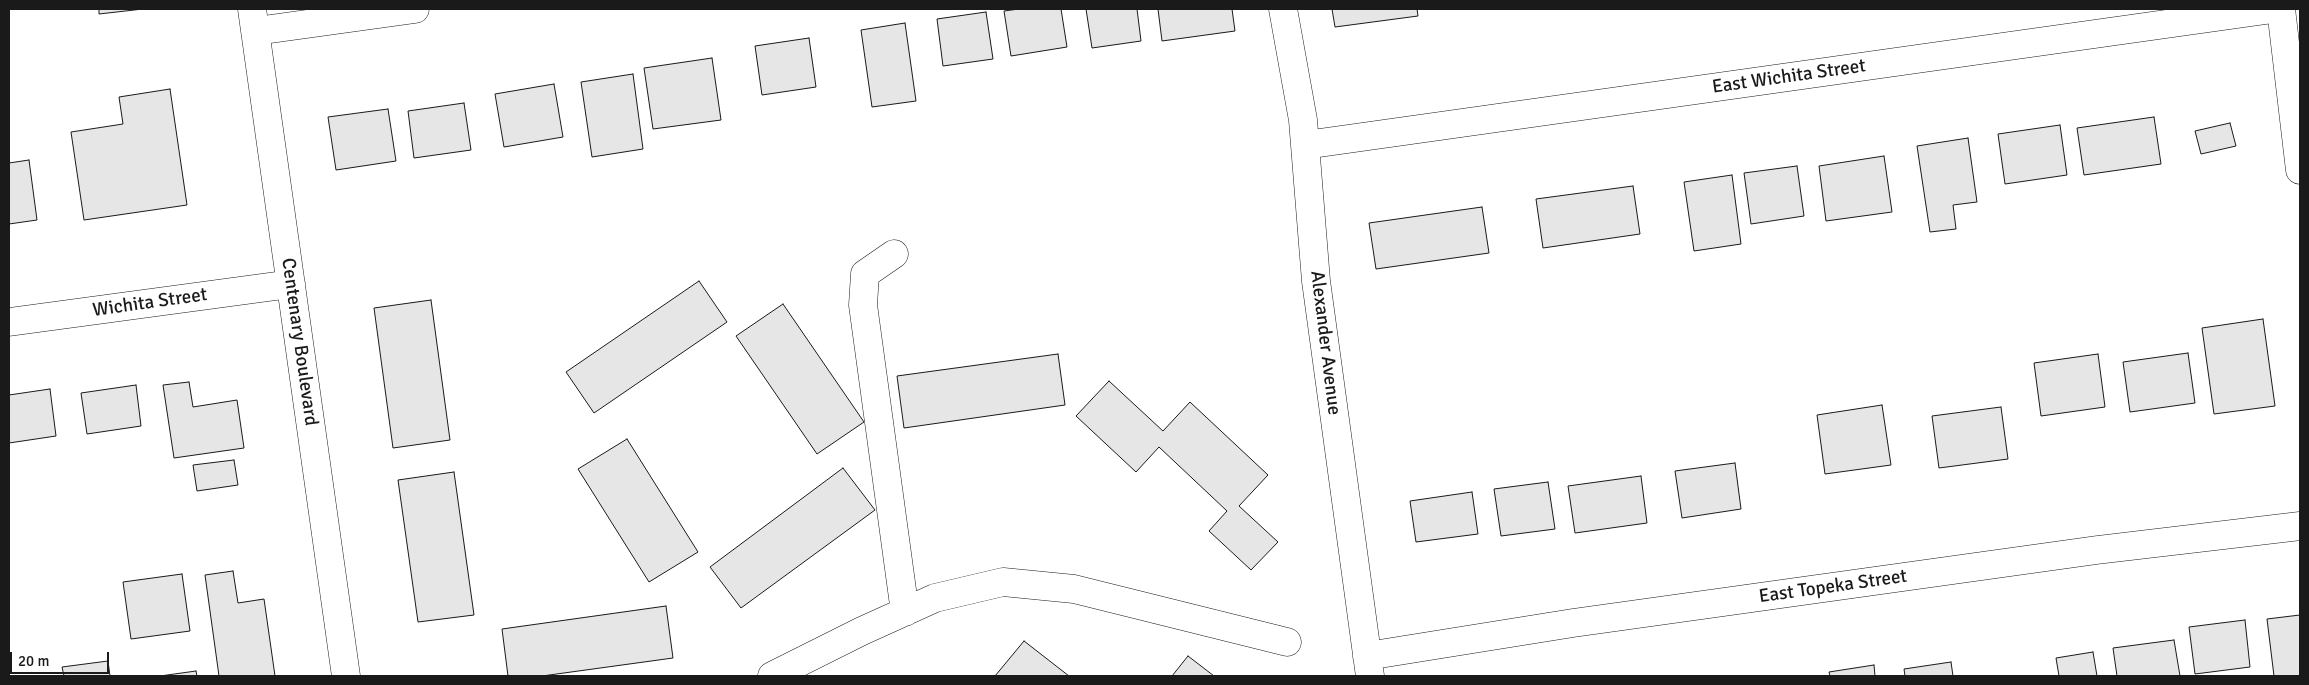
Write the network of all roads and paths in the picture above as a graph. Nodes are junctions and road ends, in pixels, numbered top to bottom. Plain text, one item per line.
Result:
1 (415, 9) edge
2 (1283, 9) edge
3 (2273, 9) edge
4 (2281, 9) edge
5 (254, 20) edge
6 (1305, 145) junction
7 (2300, 170) edge
8 (894, 254) dead end
9 (291, 284) junction
10 (9, 322) edge
11 (2300, 526) edge
12 (905, 612) junction
13 (1286, 642) dead end
14 (1369, 666) edge
15 (351, 673) edge
16 (772, 676) edge

1 - 5 street
2 - 6 street, Alexander Avenue
3 - 6 street, East Wichita Street
4 - 7 street
5 - 9 street, Centenary Boulevard
6 - 14 street, Alexander Avenue
8 - 12 street
9 - 10 street, Wichita Street
9 - 15 street, Centenary Boulevard
11 - 14 street, East Topeka Street
12 - 13 street
12 - 16 street

